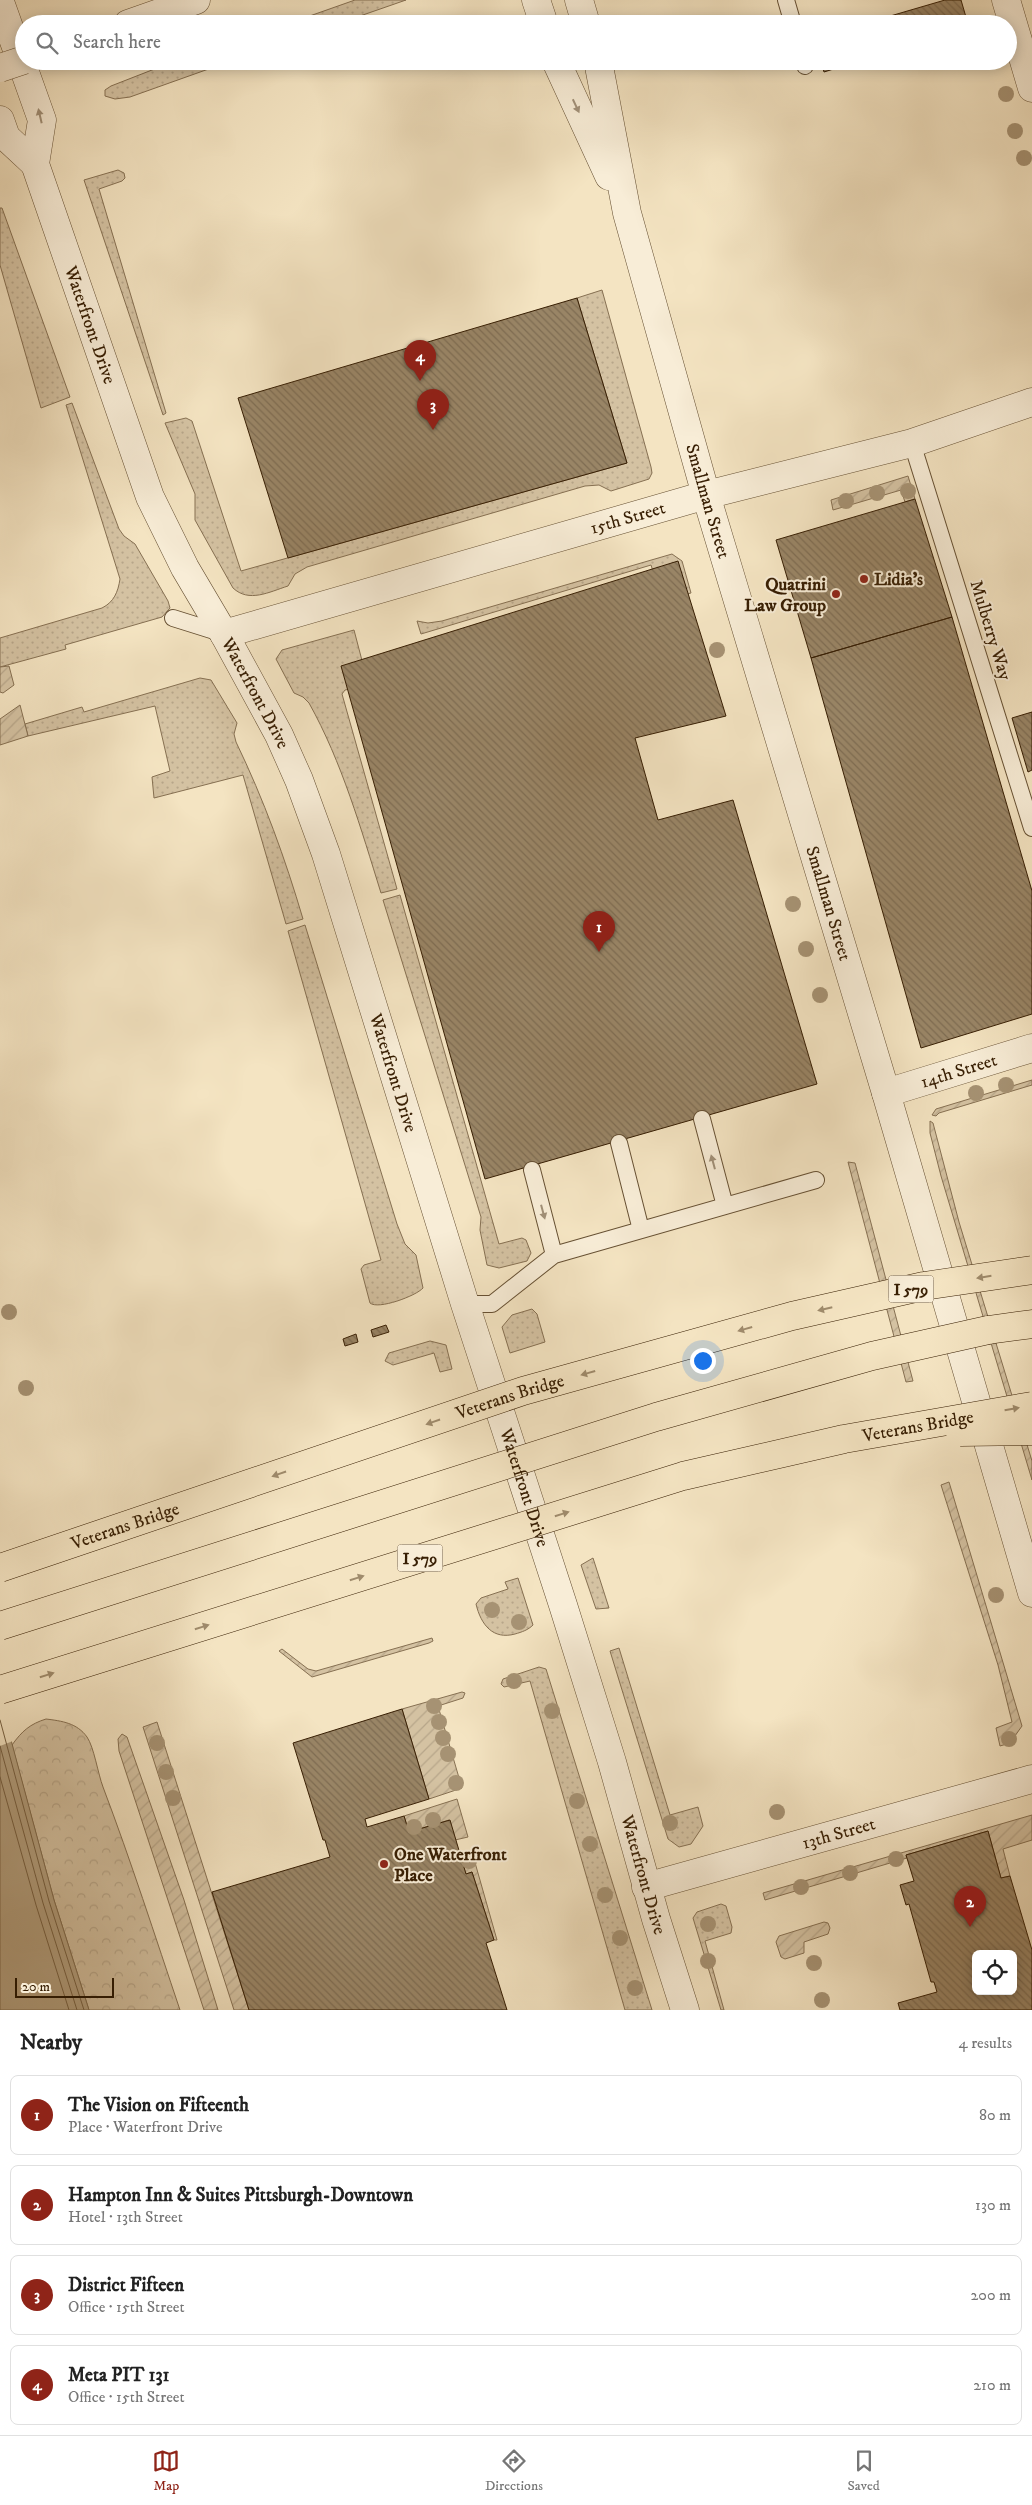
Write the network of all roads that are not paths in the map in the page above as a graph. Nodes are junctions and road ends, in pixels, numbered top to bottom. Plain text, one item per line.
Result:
1 (196, 0) edge
2 (536, 0) edge
3 (579, 0) edge
4 (786, 0) edge
5 (1006, 0) edge
6 (0, 2) edge
7 (154, 15) edge
8 (541, 15) edge
9 (583, 15) edge
10 (790, 15) edge
11 (1010, 15) edge
12 (1017, 37) edge
13 (15, 44) edge
14 (15, 63) edge
15 (0, 68) edge
16 (24, 70) edge
17 (560, 70) edge
18 (600, 70) edge
19 (1032, 88) edge
20 (0, 120) edge
21 (36, 164) junction
22 (627, 213) junction
23 (1032, 402) edge
24 (912, 443) junction
25 (706, 495) junction
26 (173, 618) dead end
27 (224, 634) junction
28 (1032, 828) edge
29 (1032, 1048) edge
30 (886, 1093) junction
31 (702, 1120) dead end
32 (619, 1143) dead end
33 (532, 1170) dead end
34 (816, 1180) dead end
35 (724, 1206) junction
36 (640, 1230) junction
37 (554, 1255) junction
38 (1032, 1270) edge
39 (465, 1304) junction
40 (1032, 1324) edge
41 (1032, 1406) edge
42 (1032, 1431) edge
43 (844, 1439) junction
44 (0, 1568) edge
45 (1032, 1593) edge
46 (0, 1626) edge
47 (0, 1690) edge
48 (1032, 1779) edge
49 (646, 1886) junction
50 (685, 2010) edge

1 - 7 street
2 - 8 street
3 - 9 street
4 - 10 lane
5 - 11 street
13 -> 6 street, Waterfront Drive
12 - 19 street
14 - 15 street, bridge
21 -> 16 street, Waterfront Drive
17 -> 22 street, Smallman Street
18 - 22 street, Smallman Street
20 - 21 street, Waterfront Drive
21 - 27 street, Waterfront Drive
22 - 25 street, Smallman Street
23 - 24 street, 15th Street
24 - 25 street, 15th Street
24 - 28 lane, Mulberry Way
25 - 27 street, 15th Street
25 - 30 street, Smallman Street
26 - 27 lane
27 - 39 street, Waterfront Drive
29 - 30 street, 14th Street
30 - 45 street, Smallman Street
35 -> 31 lane
32 - 36 lane
33 -> 37 lane
34 - 35 lane
35 - 36 lane
36 - 37 lane
37 - 39 lane
38 -> 44 highway, Veterans Bridge / I 579, bridge
39 - 49 street, Waterfront Drive
40 - 46 highway, bridge
43 -> 41 highway, Veterans Bridge / I 579, bridge
42 - 43 highway, bridge
47 -> 43 highway, Veterans Bridge / I 579, bridge
48 - 49 street, 13th Street
49 - 50 street, Waterfront Drive

